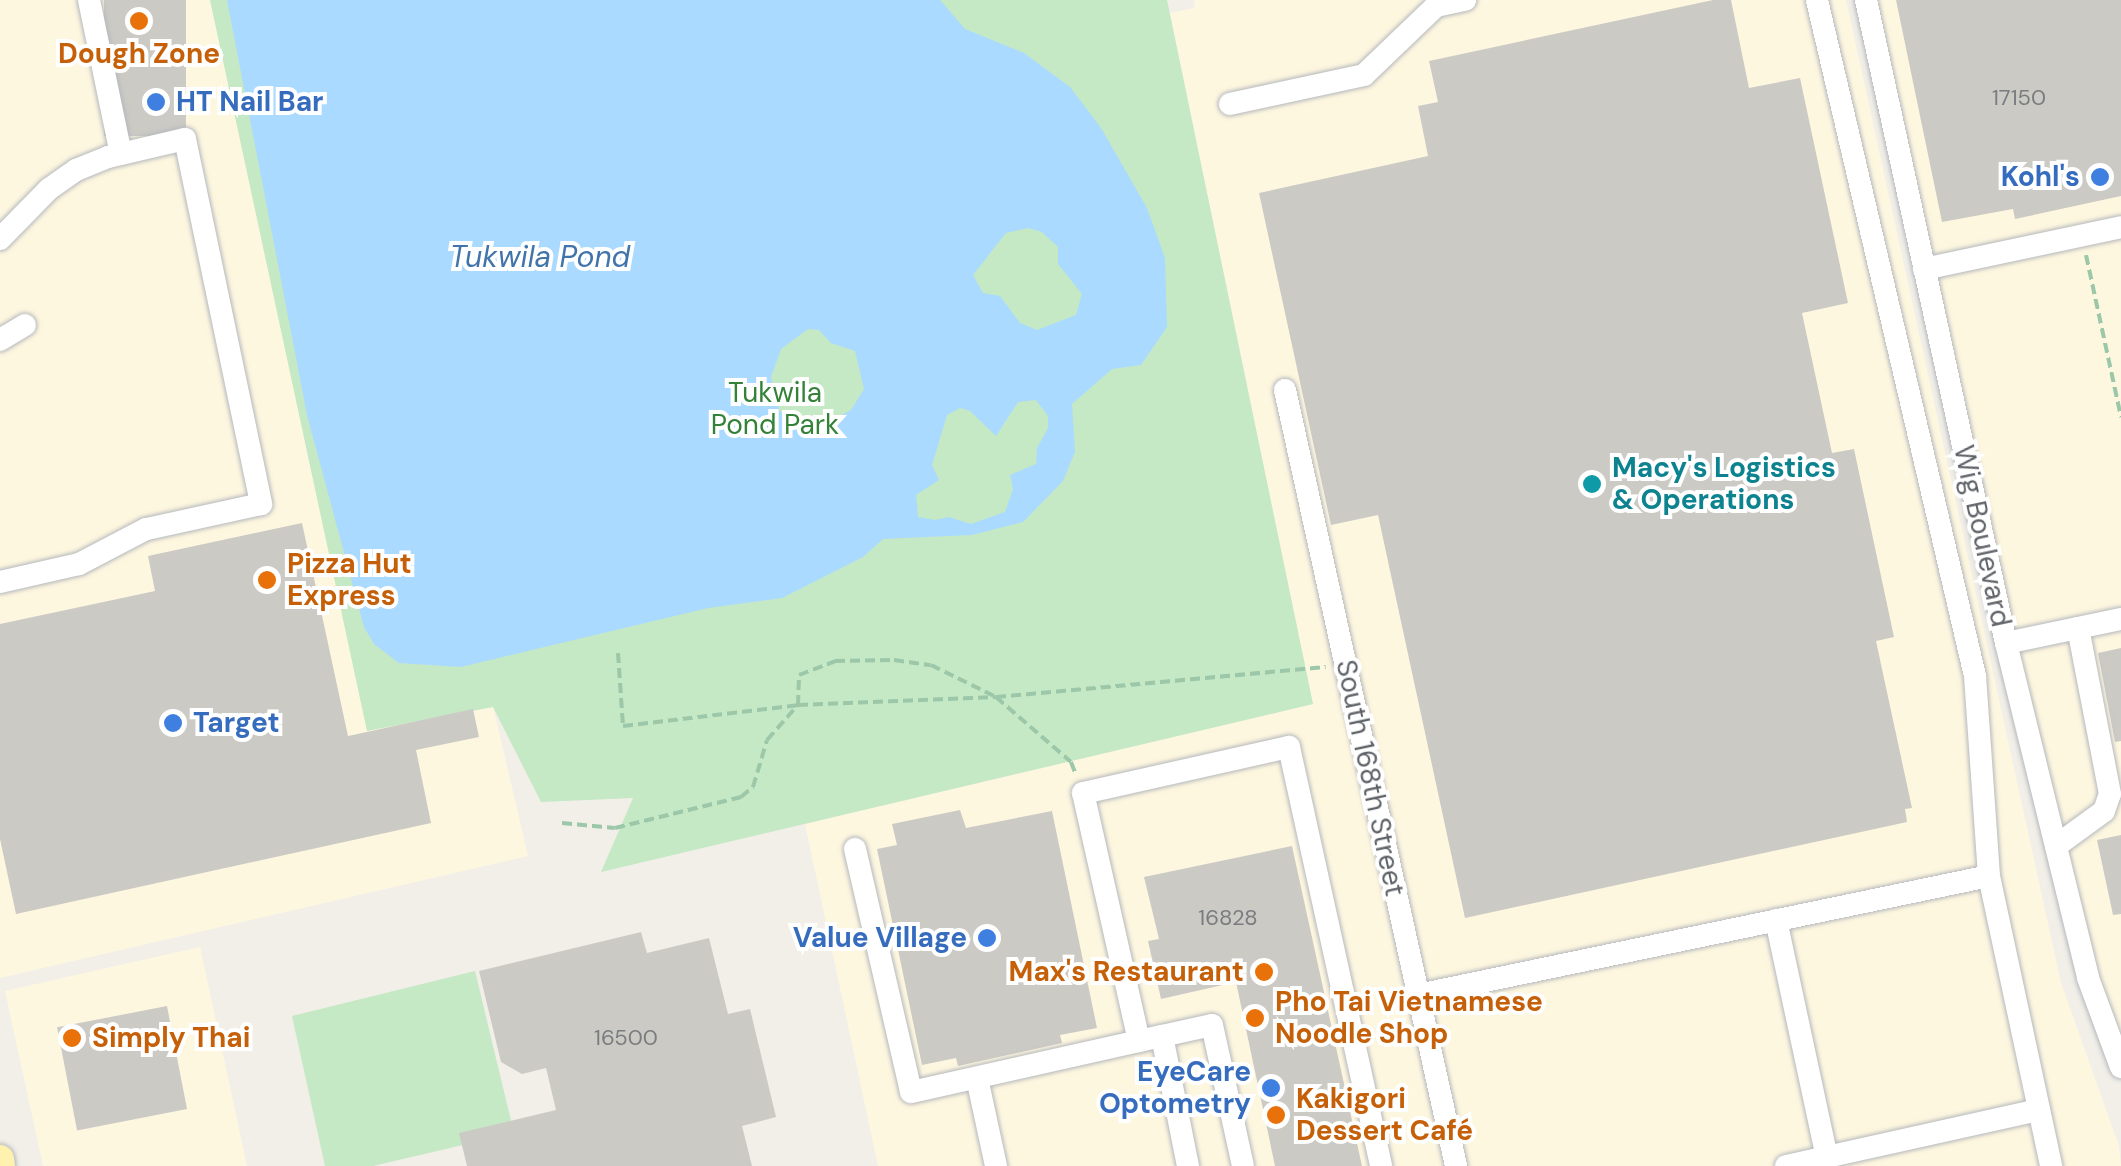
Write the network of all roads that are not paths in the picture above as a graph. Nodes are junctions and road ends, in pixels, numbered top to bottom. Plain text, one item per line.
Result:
1 (89, 0) edge
2 (1465, 0) edge
3 (1817, 0) edge
4 (1866, 0) edge
5 (1230, 104) dead end
6 (121, 154) junction
7 (2121, 226) edge
8 (0, 238) edge
9 (1924, 269) junction
10 (25, 324) dead end
11 (0, 340) edge
12 (1285, 390) dead end
13 (0, 582) edge
14 (2121, 618) edge
15 (2078, 628) junction
16 (2006, 644) junction
17 (2056, 846) junction
18 (855, 850) dead end
19 (1989, 876) junction
20 (1776, 920) junction
21 (1418, 995) junction
22 (1150, 1039) junction
23 (2121, 1067) edge
24 (977, 1078) junction
25 (2039, 1110) junction
26 (1827, 1157) junction
27 (996, 1166) edge
28 (1188, 1166) edge
29 (1243, 1166) edge
30 (1381, 1166) edge
31 (1456, 1166) edge
32 (1786, 1166) edge
33 (2051, 1166) edge

1 - 6 lane
2 - 5 lane
3 - 19 lane
4 - 9 lane, Wig Boulevard
6 - 8 lane
6 - 13 lane
7 - 9 lane
9 - 16 lane, Wig Boulevard
10 - 11 lane
12 - 21 lane, South 168th Street
14 - 15 lane
15 - 16 lane
15 - 17 lane
16 - 17 lane, Wig Boulevard
17 - 23 lane, Wig Boulevard
18 - 24 lane
19 - 20 lane
19 - 25 lane
20 - 21 lane
20 - 26 lane
21 - 31 lane, South 168th Street
22 - 24 lane
22 - 28 lane
22 - 29 lane
22 - 30 lane
24 - 27 lane
25 - 26 lane
25 - 33 lane
26 - 32 lane

